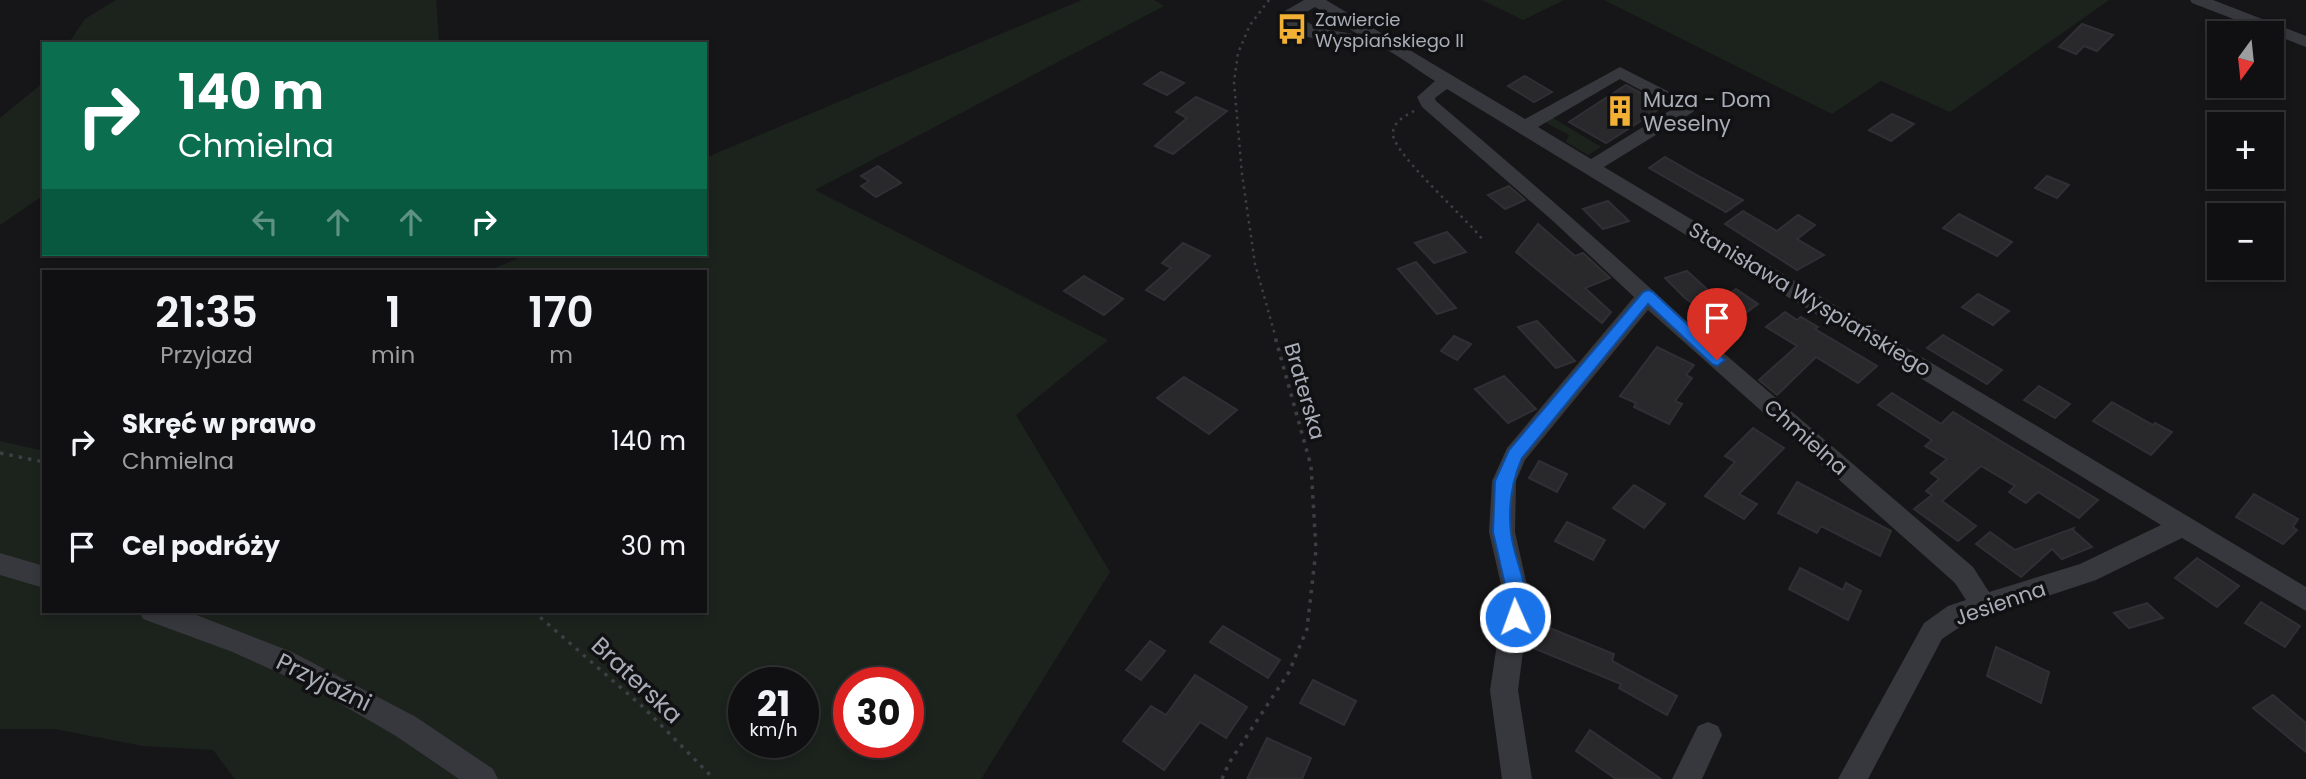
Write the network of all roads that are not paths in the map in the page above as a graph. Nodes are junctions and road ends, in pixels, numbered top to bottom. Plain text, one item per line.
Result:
1 (1315, 0) edge
2 (2198, 0) edge
3 (2306, 42) edge
4 (1389, 45) junction
5 (1447, 80) junction
6 (1526, 126) junction
7 (1592, 166) junction
8 (1648, 295) junction
9 (2183, 526) junction
10 (0, 564) edge
11 (42, 576) edge
12 (2306, 600) edge
13 (1983, 605) junction
14 (157, 613) edge
15 (1708, 735) dead end
16 (483, 779) edge
17 (1517, 779) edge
18 (1687, 779) edge
19 (1853, 779) edge

1 - 4 street, Stanisława Wyspiańskiego
1 - 4 street
2 - 3 street
4 - 5 street, Stanisława Wyspiańskiego
5 - 6 street, Stanisława Wyspiańskiego
5 - 8 street, Chmielna
6 - 7 street, Stanisława Wyspiańskiego
6 - 7 street
7 - 9 street, Stanisława Wyspiańskiego
8 - 13 street, Chmielna
8 - 17 street
9 - 12 street, Stanisława Wyspiańskiego
9 - 13 street, Jesienna
10 - 11 street
13 - 19 street, Jesienna
14 - 16 street, Przyjaźni
15 - 18 street

